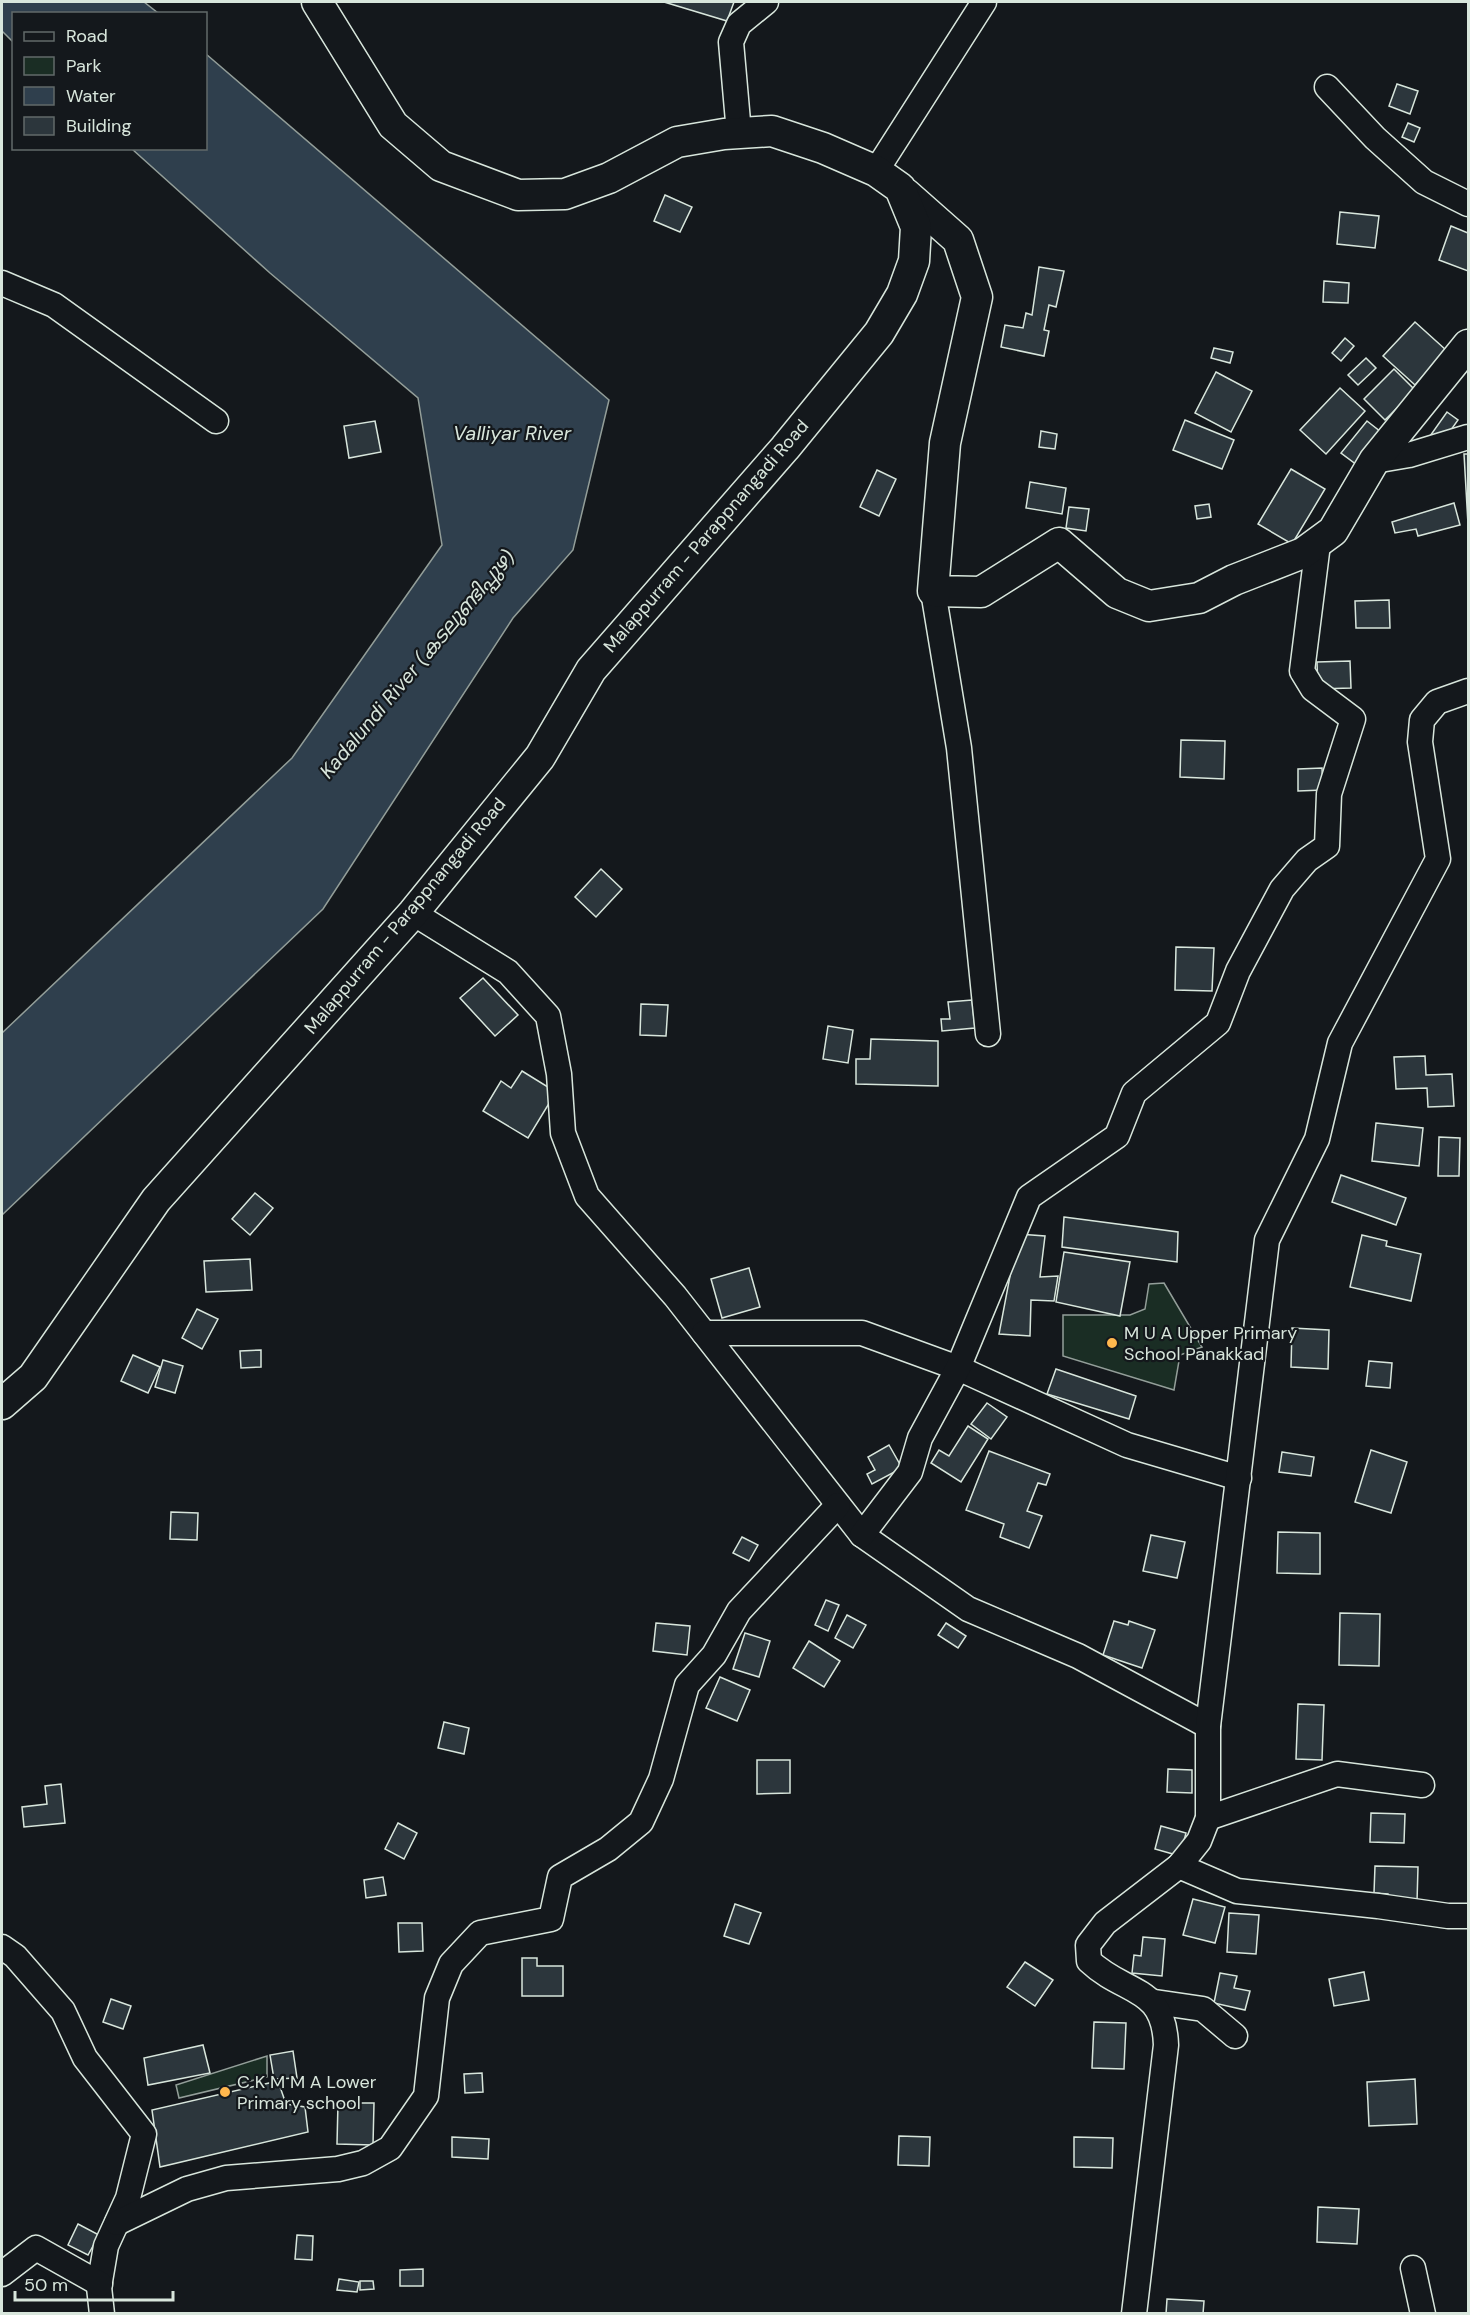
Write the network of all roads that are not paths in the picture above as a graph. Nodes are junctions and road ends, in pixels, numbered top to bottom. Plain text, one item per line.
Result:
1 (318, 2) edge
2 (766, 2) edge
3 (984, 2) edge
4 (1327, 87) dead end
5 (739, 133) junction
6 (876, 171) junction
7 (900, 188) junction
8 (1468, 204) edge
9 (2, 283) edge
10 (1468, 345) edge
11 (216, 421) dead end
12 (1468, 437) edge
13 (1374, 461) junction
14 (1318, 544) junction
15 (933, 591) junction
16 (1468, 691) edge
17 (413, 913) junction
18 (988, 1034) dead end
19 (704, 1333) junction
20 (958, 1368) junction
21 (2, 1404) edge
22 (1239, 1478) junction
23 (838, 1505) junction
24 (862, 1534) junction
25 (1208, 1726) junction
26 (1422, 1785) dead end
27 (1208, 1818) junction
28 (1179, 1866) junction
29 (1468, 1916) edge
30 (2, 1947) edge
31 (1155, 2002) junction
32 (1235, 2036) dead end
33 (117, 2223) junction
34 (1413, 2268) dead end
35 (2, 2274) edge
36 (100, 2284) junction
37 (102, 2313) edge
38 (1134, 2313) edge
39 (1423, 2313) edge

1 - 5 main road
2 - 5 street
3 - 6 street
4 - 8 street
5 - 6 main road
6 - 7 main road
7 - 15 main road
7 - 17 main road, Malappurram - Parappnangadi Road
9 - 11 street
10 - 13 main road
12 - 13 street
13 - 14 main road
14 - 15 main road
14 - 20 street
15 - 18 street
16 - 22 street
17 - 19 street
17 - 21 main road, Malappurram - Parappnangadi Road
19 - 20 street
19 - 23 street
20 - 22 street
20 - 24 street
22 - 25 street
23 - 24 street
23 - 33 street
24 - 25 street
25 - 27 street
26 - 27 street
27 - 28 street
28 - 29 street
28 - 31 street
30 - 33 street
31 - 32 street
31 - 38 street
33 - 36 street
34 - 39 street
35 - 36 street
36 - 37 street

